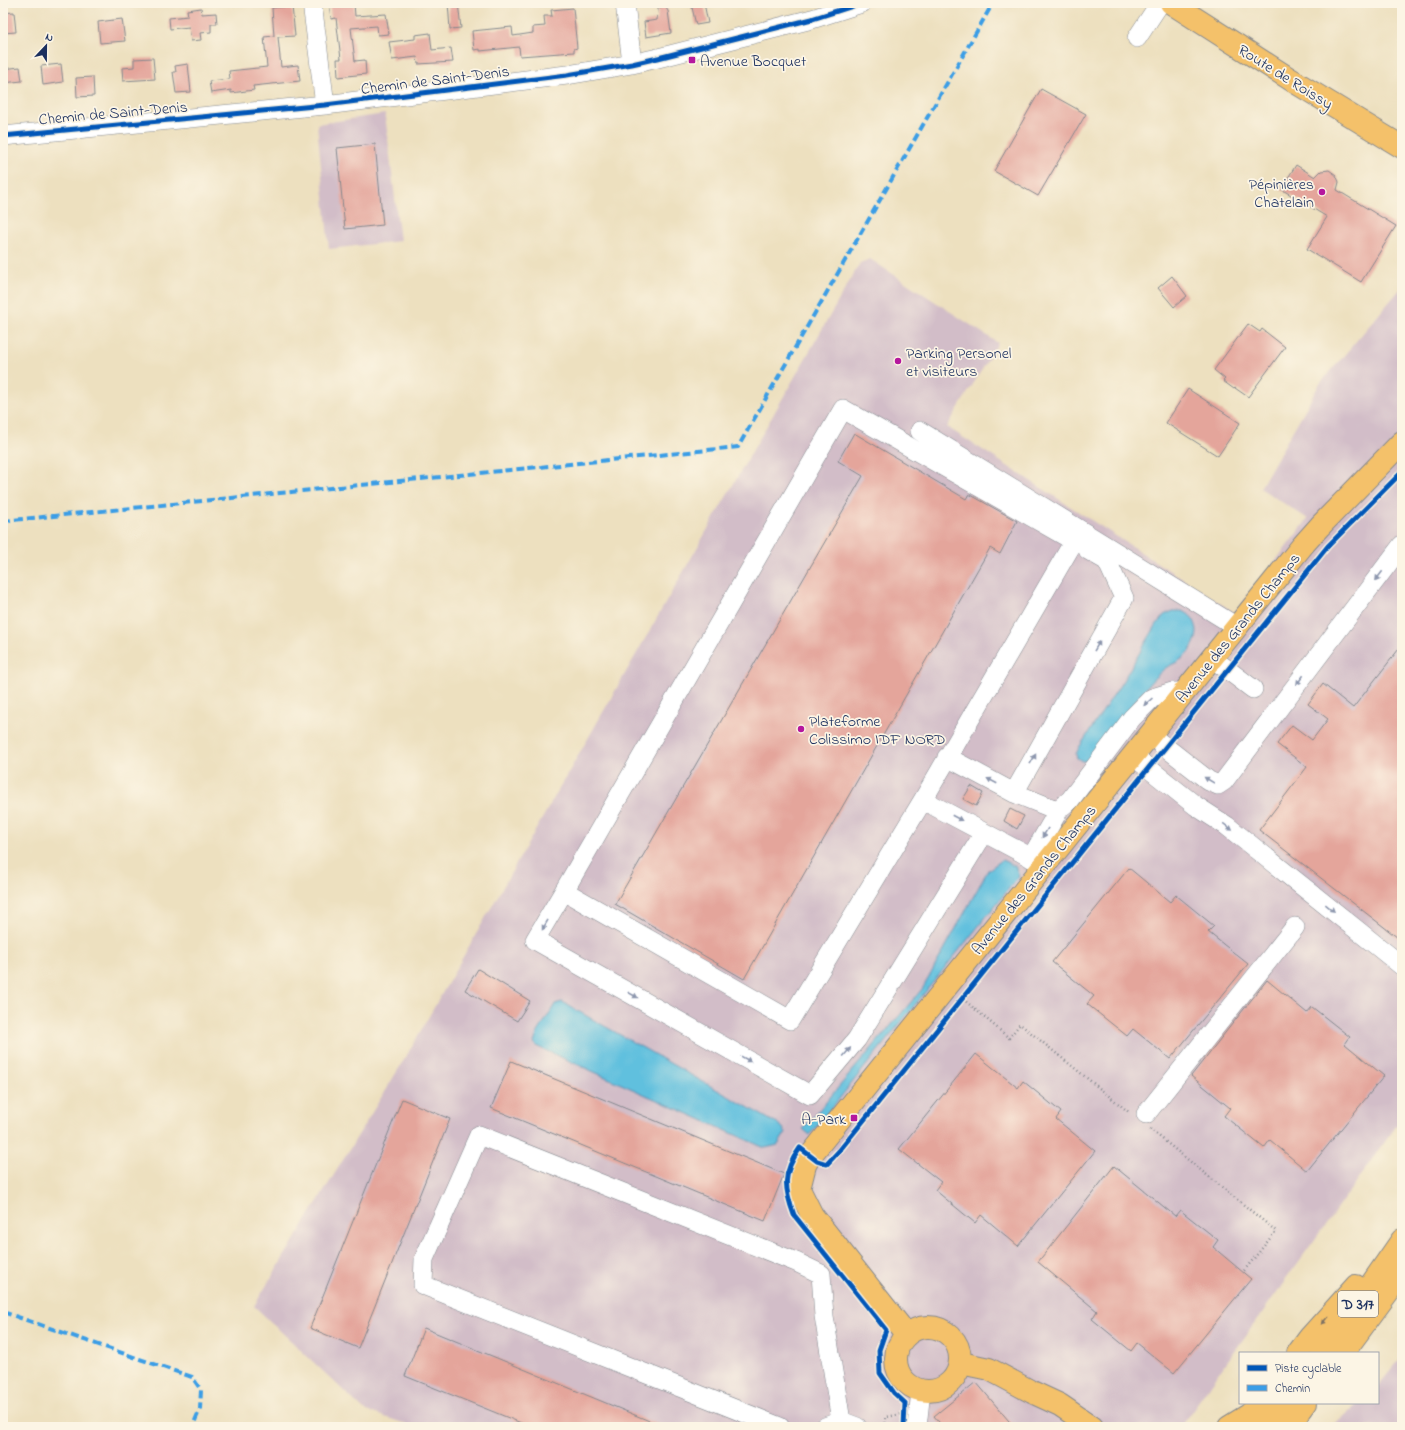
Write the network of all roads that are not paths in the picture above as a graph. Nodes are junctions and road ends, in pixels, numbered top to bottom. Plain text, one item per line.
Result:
1 (312, 3) edge
2 (625, 3) edge
3 (862, 3) edge
4 (1160, 3) edge
5 (1171, 3) edge
6 (1137, 38) dead end
7 (632, 64) junction
8 (324, 105) junction
9 (3, 136) edge
10 (1402, 147) edge
11 (920, 431) dead end
12 (1402, 442) edge
13 (1074, 541) junction
14 (1402, 545) edge
15 (1237, 627) junction
16 (1212, 658) junction
17 (1253, 689) dead end
18 (1184, 692) junction
19 (1150, 735) junction
20 (1133, 756) junction
21 (947, 757) junction
22 (1014, 793) junction
23 (923, 800) junction
24 (1060, 808) junction
25 (984, 833) junction
26 (1038, 861) junction
27 (564, 891) junction
28 (1295, 927) dead end
29 (1402, 966) edge
30 (1146, 1114) dead end
31 (1397, 1247) edge
32 (1402, 1273) edge
33 (907, 1335) junction
34 (1299, 1352) edge
35 (1323, 1352) edge
36 (1344, 1352) edge
37 (961, 1363) junction
38 (921, 1391) junction
39 (1032, 1392) junction
40 (1258, 1404) edge
41 (1283, 1404) edge
42 (1304, 1404) edge
43 (908, 1417) edge
44 (841, 1425) edge
45 (780, 1427) edge
46 (1070, 1427) edge
47 (1092, 1427) edge
48 (1229, 1427) edge
49 (1265, 1427) edge
50 (1287, 1427) edge

1 - 8 street
2 - 7 street
3 - 7 street, Chemin de Saint-Denis
4 - 6 street
5 - 10 main road, Route de Roissy
7 - 8 street, Chemin de Saint-Denis
8 - 9 street, Chemin de Saint-Denis
11 - 15 street
12 - 15 main road, Avenue des Grands Champs
13 - 21 street
22 -> 13 street
13 - 27 street
14 -> 19 street
15 - 16 main road, Avenue des Grands Champs
16 - 17 street
16 - 18 main road, Avenue des Grands Champs
18 - 19 main road, Avenue des Grands Champs
18 -> 24 street
19 - 20 main road, Avenue des Grands Champs
20 - 26 main road, Avenue des Grands Champs
20 -> 29 street
22 -> 21 street
21 - 23 street
22 - 24 street
23 -> 25 street
23 - 27 street
24 -> 26 street
25 - 26 street
27 -> 25 street
26 - 33 main road, Avenue des Grands Champs
28 - 30 street
31 -> 34 main road
31 - 35 main road, D 317
32 - 36 main road, D 317
33 - 37 main road
33 - 38 main road
37 - 38 main road
37 - 39 main road
38 - 43 street
39 - 46 main road
39 - 47 main road
40 - 48 main road
41 - 49 main road
42 - 50 main road
44 - 45 street

